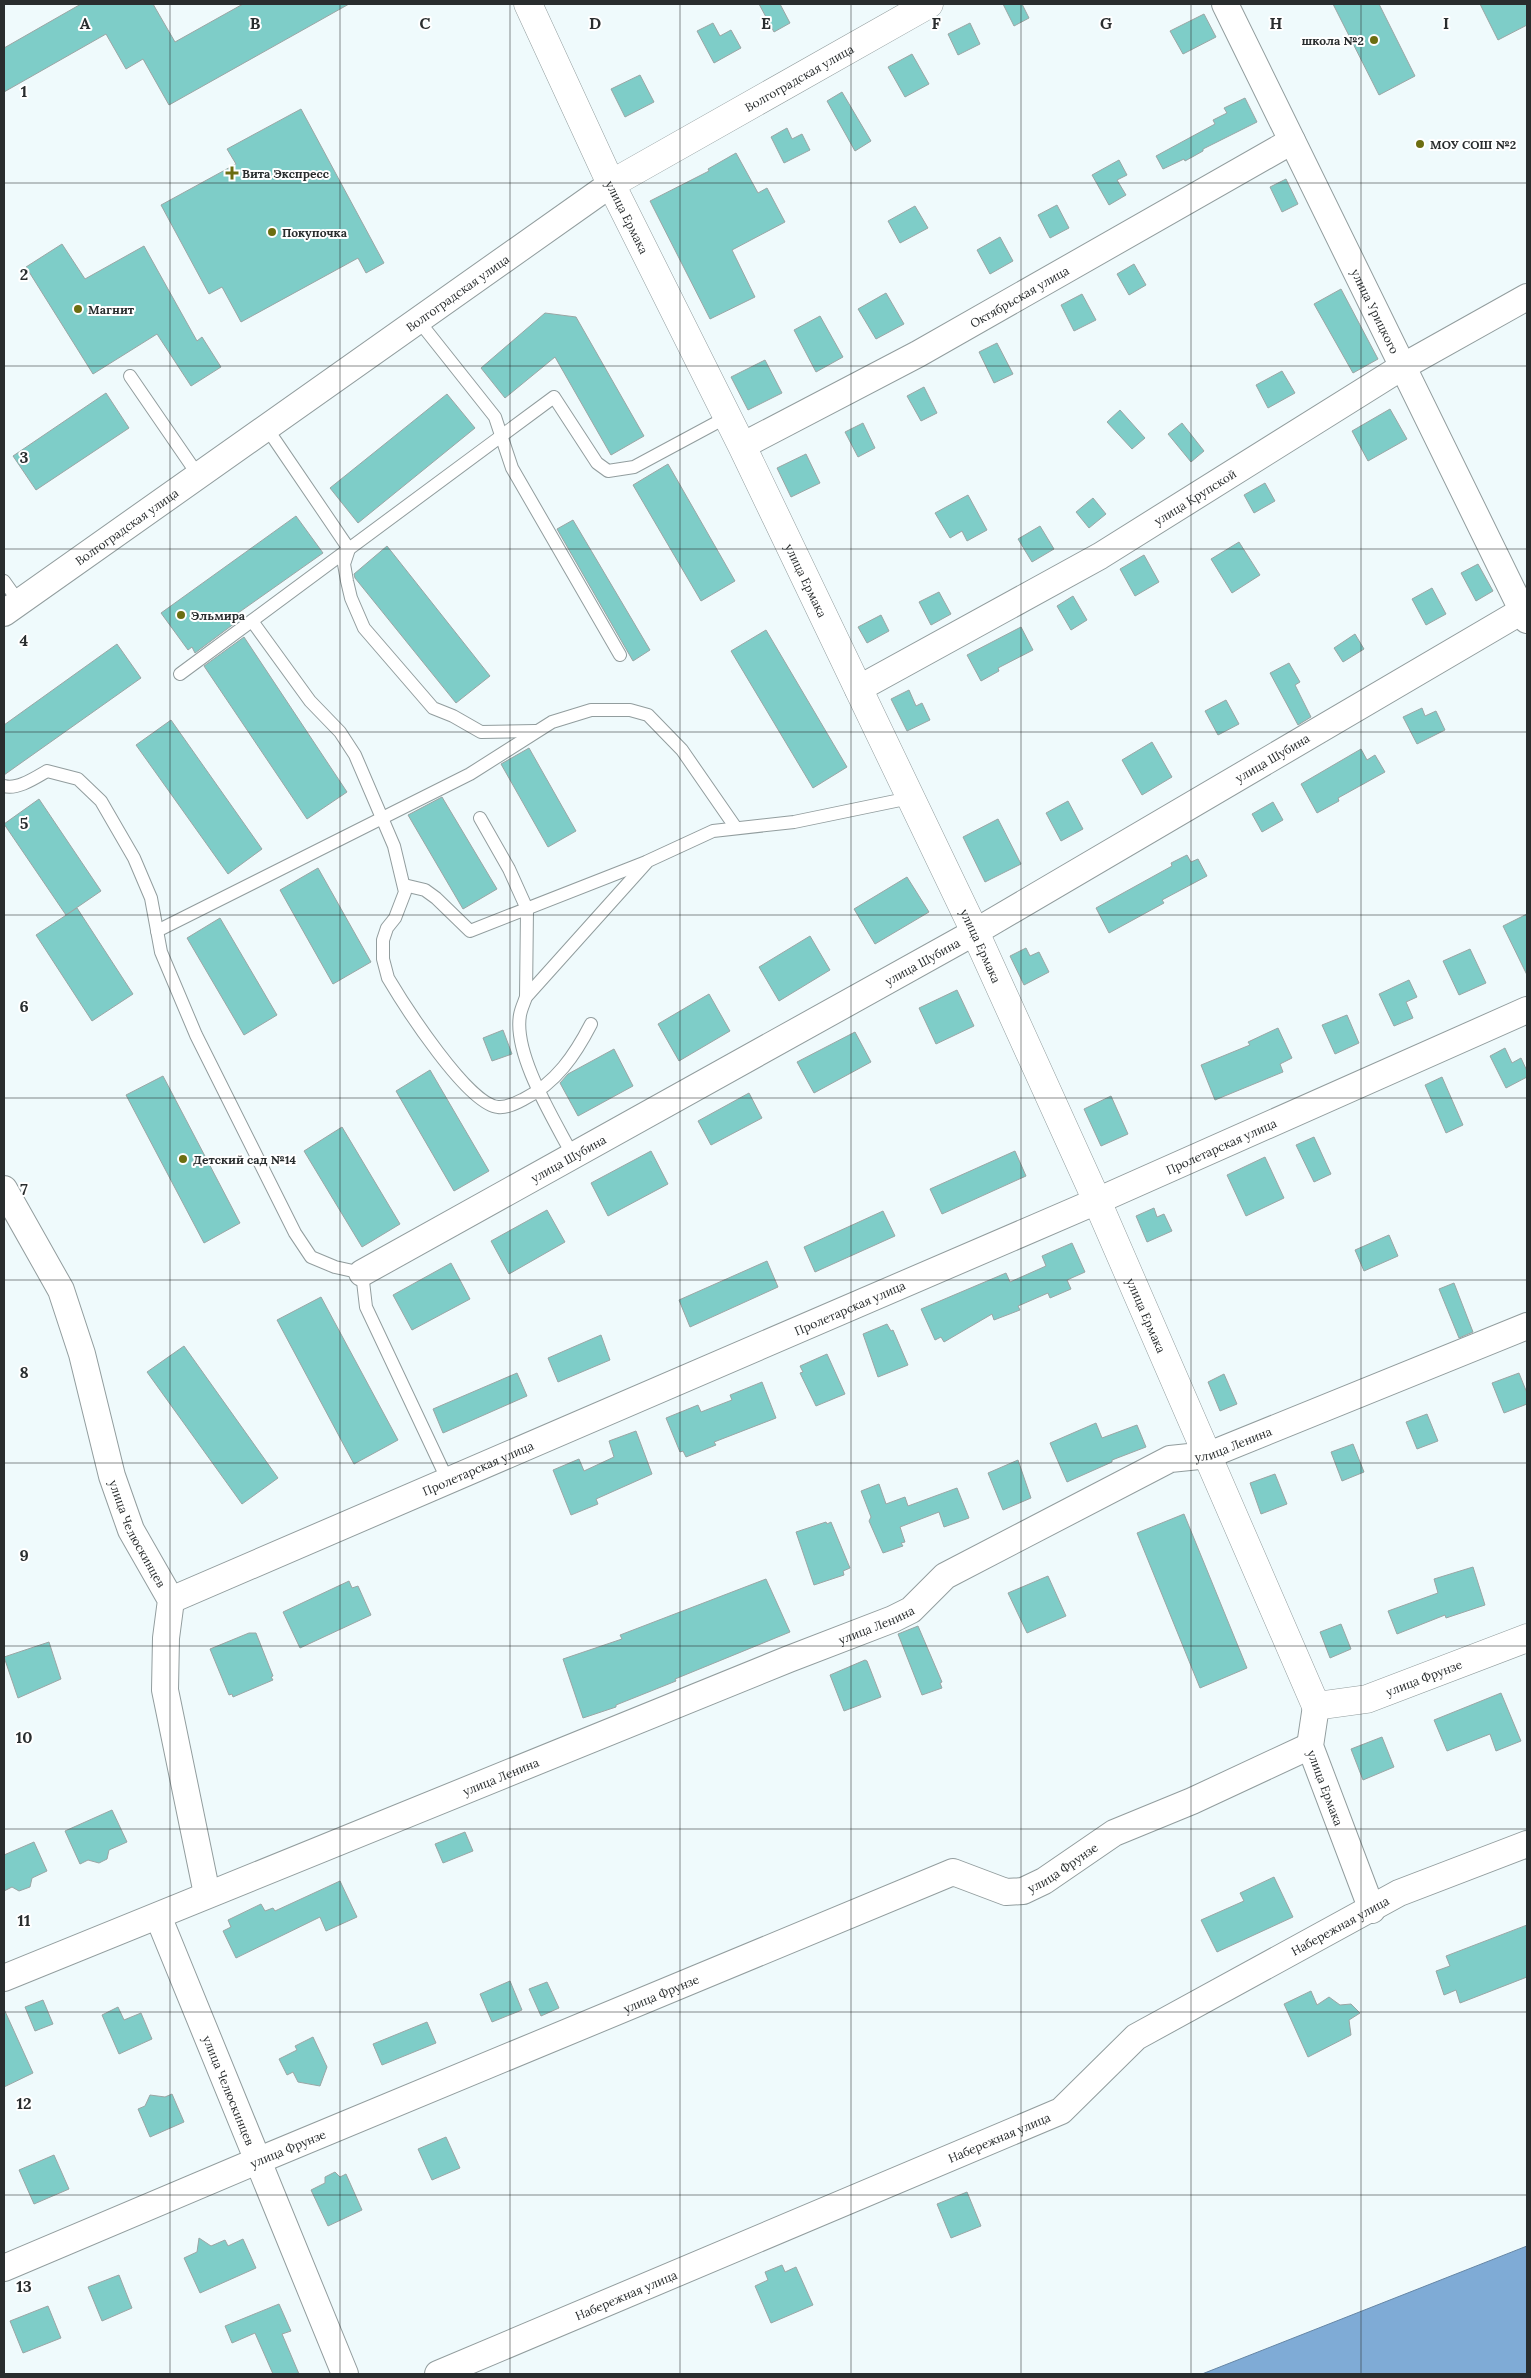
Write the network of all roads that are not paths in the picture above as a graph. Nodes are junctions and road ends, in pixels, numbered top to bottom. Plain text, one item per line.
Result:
1 (528, 4) edge
2 (929, 4) edge
3 (1225, 4) edge
4 (1292, 141) junction
5 (611, 184) junction
6 (1527, 297) edge
7 (418, 320) junction
8 (1402, 367) junction
9 (130, 376) dead end
10 (727, 418) junction
11 (266, 427) junction
12 (502, 436) junction
13 (742, 446) junction
14 (198, 475) junction
15 (349, 549) junction
16 (4, 581) edge
17 (11, 607) edge
18 (1526, 613) edge
19 (252, 621) junction
20 (620, 655) dead end
21 (180, 674) dead end
22 (858, 689) junction
23 (538, 730) junction
24 (4, 786) edge
25 (910, 798) junction
26 (382, 818) junction
27 (480, 818) dead end
28 (736, 828) junction
29 (648, 861) junction
30 (404, 885) junction
31 (527, 909) junction
32 (157, 931) junction
33 (975, 932) junction
34 (526, 997) junction
35 (1527, 1010) edge
36 (591, 1024) dead end
37 (539, 1090) junction
38 (573, 1156) junction
39 (4, 1188) edge
40 (1097, 1201) junction
41 (362, 1273) junction
42 (1527, 1326) edge
43 (1209, 1455) junction
44 (448, 1481) junction
45 (171, 1600) junction
46 (1527, 1638) edge
47 (1316, 1706) junction
48 (1310, 1746) junction
49 (1527, 1844) edge
50 (207, 1894) junction
51 (1372, 1910) junction
52 (158, 1916) junction
53 (4, 1978) edge
54 (257, 2161) junction
55 (4, 2268) edge
56 (345, 2374) edge
57 (438, 2374) edge

1 - 5 street, улица Ермака
2 - 5 street, Волгоградская улица
3 - 4 street, улица Урицкого
4 - 8 street, улица Урицкого
4 - 13 street, Октябрьская улица
5 - 7 street, Волгоградская улица
5 - 10 street, улица Ермака
6 - 8 street, улица Крупской
7 - 11 street, Волгоградская улица
7 - 12 lane
8 - 18 street, улица Урицкого
8 - 22 street, улица Крупской
9 - 14 lane
10 - 12 lane
10 - 13 street, улица Ермака
11 - 14 street, Волгоградская улица
11 - 15 lane
12 - 15 lane
12 - 20 lane
13 - 22 street, улица Ермака
14 - 17 street, Волгоградская улица
15 - 19 lane
15 - 23 lane
16 - 17 lane
18 - 33 street, улица Шубина
19 - 21 lane
19 - 26 lane
22 - 25 street, улица Ермака
23 - 26 lane
23 - 28 lane
24 - 32 lane
25 - 28 lane
25 - 33 street, улица Ермака
26 - 30 lane
26 - 32 lane
27 - 31 lane
28 - 29 lane
29 - 31 lane
29 - 34 lane
30 - 31 lane
30 - 37 lane
31 - 34 lane
32 - 41 lane
33 - 38 street, улица Шубина
33 - 40 street, улица Ермака
34 - 37 lane
35 - 40 street, Пролетарская улица
36 - 37 lane
37 - 38 lane
38 - 41 street, улица Шубина
39 - 45 street, улица Челюскинцев
40 - 43 street, улица Ермака
40 - 44 street, Пролетарская улица
41 - 44 lane
42 - 43 street, улица Ленина
43 - 47 street, улица Ермака
43 - 50 street, улица Ленина
44 - 45 street, Пролетарская улица
45 - 50 street, улица Челюскинцев
46 - 47 street, улица Фрунзе
47 - 48 street, улица Ермака
48 - 51 street, улица Ермака
48 - 54 street, улица Фрунзе
49 - 51 street, Набережная улица
50 - 52 street, улица Ленина
51 - 57 street, Набережная улица
52 - 53 street, улица Ленина
52 - 54 street, улица Челюскинцев
54 - 55 street, улица Фрунзе
54 - 56 street, улица Челюскинцев

